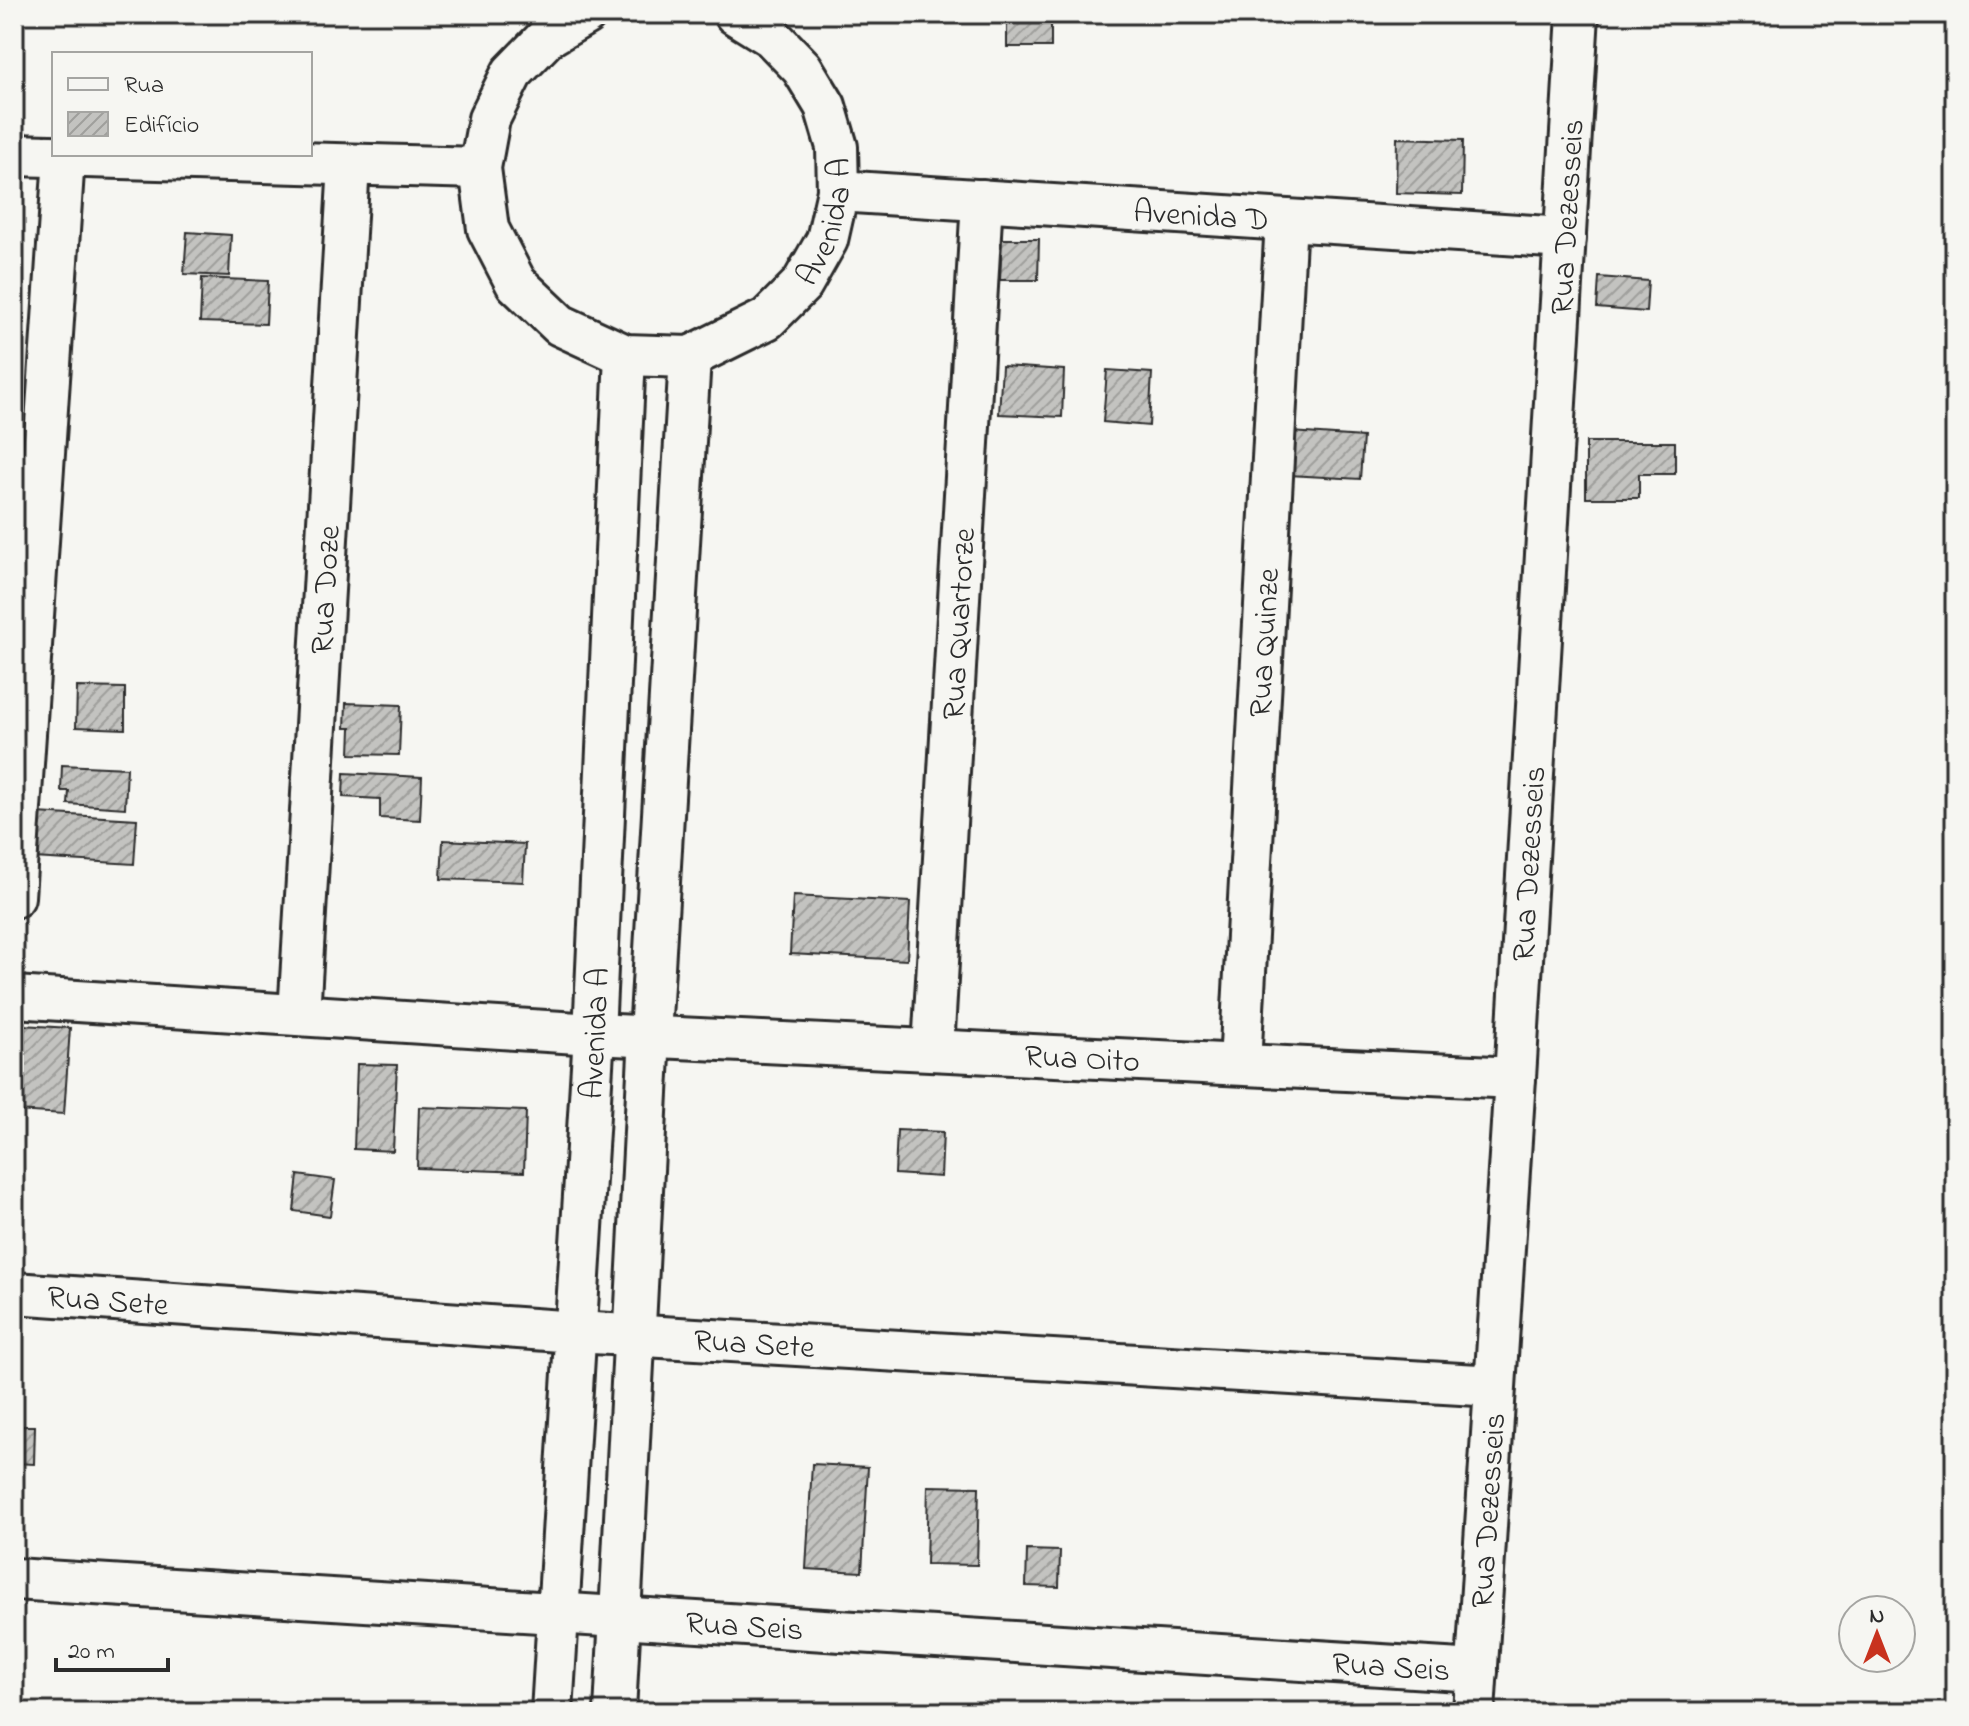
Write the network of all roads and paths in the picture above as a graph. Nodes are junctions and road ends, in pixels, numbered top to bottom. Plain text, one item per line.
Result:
1 (586, 14) edge
2 (735, 14) edge
3 (1578, 14) edge
4 (14, 155) edge
5 (64, 157) junction
6 (349, 165) junction
7 (480, 168) junction
8 (838, 191) junction
9 (982, 200) junction
10 (1286, 220) junction
11 (1565, 238) junction
12 (625, 355) junction
13 (690, 357) junction
14 (14, 897) edge
15 (14, 997) edge
16 (299, 1015) junction
17 (594, 1034) junction
18 (650, 1035) junction
19 (933, 1049) junction
20 (1240, 1064) junction
21 (1515, 1078) junction
22 (14, 1293) edge
23 (576, 1332) junction
24 (635, 1335) junction
25 (1495, 1386) junction
26 (14, 1579) edge
27 (558, 1614) junction
28 (619, 1616) junction
29 (1477, 1671) junction
30 (552, 1712) edge
31 (615, 1712) edge
32 (1474, 1712) edge

1 - 7 street, Avenida A
2 - 8 street, Avenida A
3 - 11 street, Rua Dezesseis
4 - 5 street
5 - 6 street
5 - 14 street
6 - 7 street
6 - 16 street, Rua Doze
7 - 12 street, Avenida A
8 - 9 street, Avenida D
8 - 13 street, Avenida A
9 - 10 street, Avenida D
9 - 19 street, Rua Quartorze
10 - 11 street, Avenida D
10 - 20 street, Rua Quinze
11 - 21 street, Rua Dezesseis
12 - 13 street, Avenida A
12 - 17 street, Avenida A
13 - 18 street, Avenida A
15 - 16 street, Rua Oito
16 - 17 street, Rua Oito
17 - 18 street, Rua Oito
17 - 23 street, Avenida A
18 - 19 street, Rua Oito
18 - 24 street, Avenida A
19 - 20 street, Rua Oito
20 - 21 street, Rua Oito
21 - 25 street, Rua Dezesseis
22 - 23 street, Rua Sete
23 - 24 street, Rua Sete
23 - 27 street, Avenida A
24 - 25 street, Rua Sete
24 - 28 street, Avenida A
25 - 29 street, Rua Dezesseis
26 - 27 street, Rua Seis
27 - 28 street, Rua Seis
27 - 30 street, Avenida A
28 - 29 street, Rua Seis
28 - 31 street, Avenida A
29 - 32 street, Rua Dezesseis

